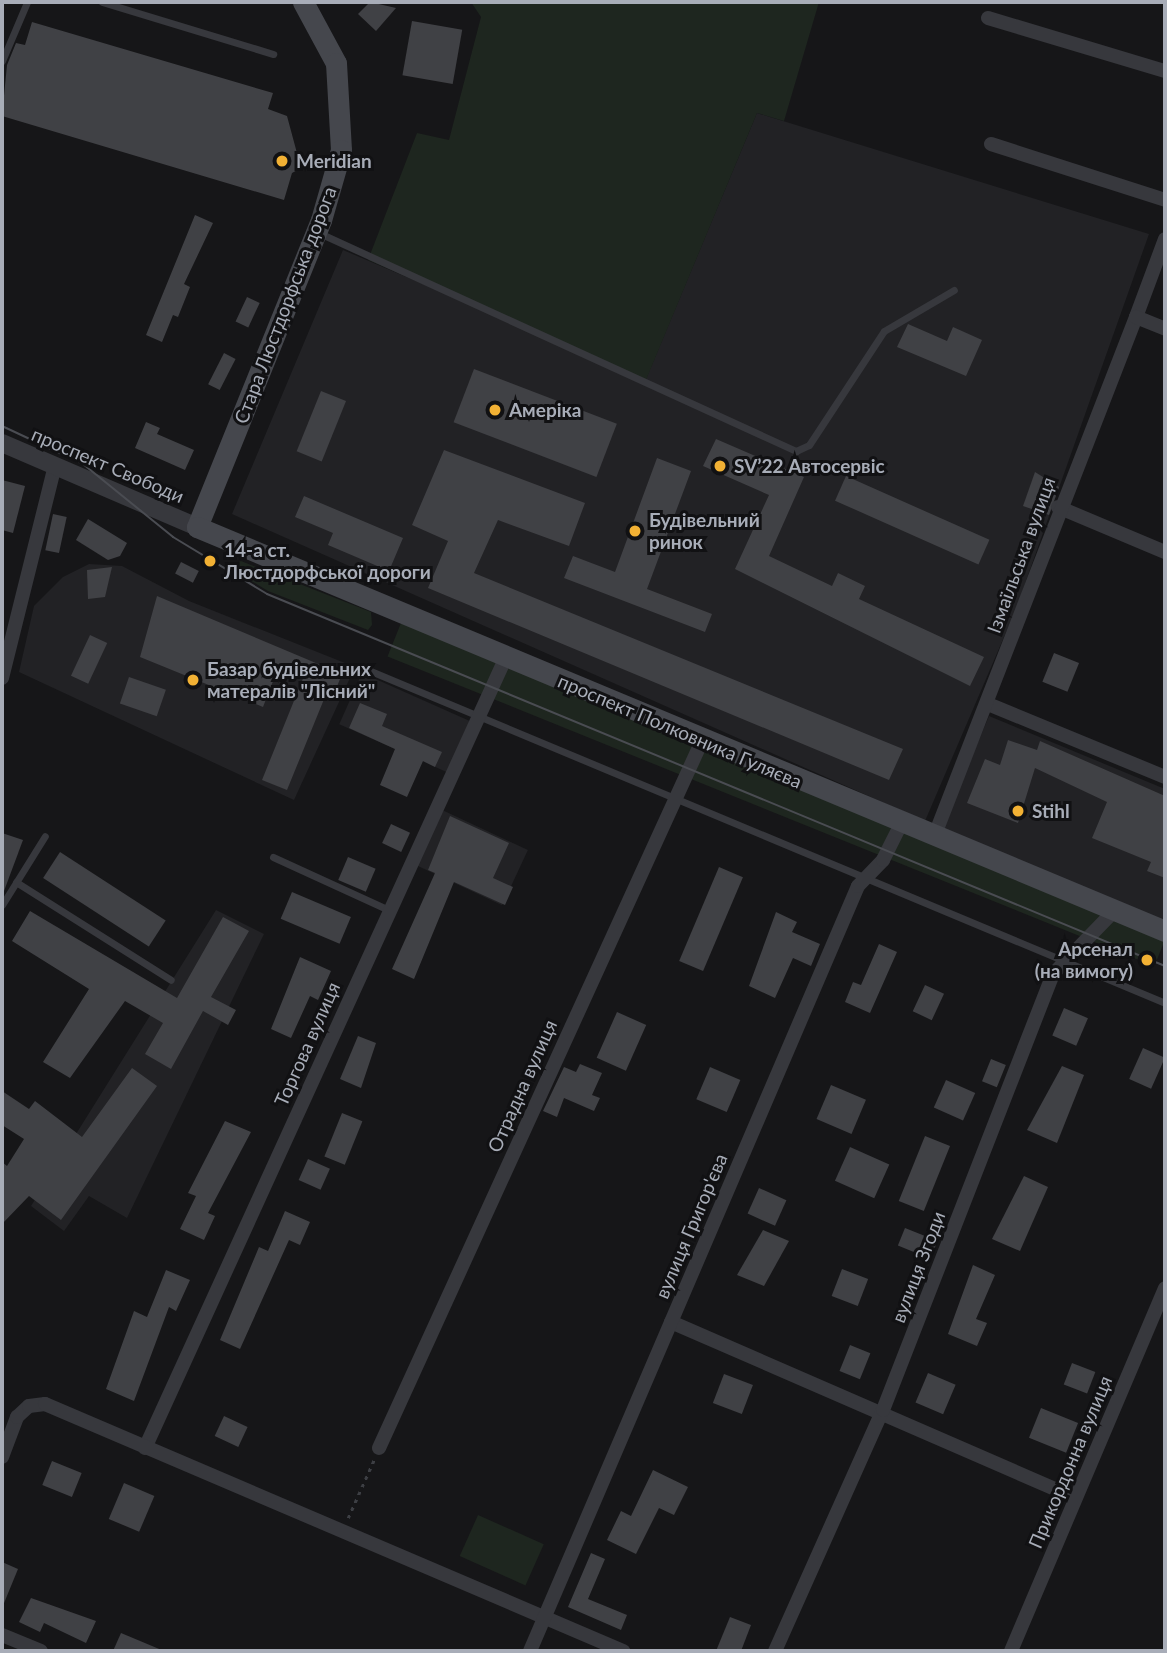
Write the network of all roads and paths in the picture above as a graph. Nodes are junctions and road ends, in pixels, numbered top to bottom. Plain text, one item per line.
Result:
1 (27, 2) edge
2 (102, 2) edge
3 (303, 2) edge
4 (988, 18) dead end
5 (273, 54) dead end
6 (2, 61) edge
7 (1165, 71) edge
8 (991, 144) dead end
9 (1165, 200) edge
10 (316, 232) junction
11 (1165, 239) edge
12 (954, 290) dead end
13 (1136, 317) junction
14 (1165, 329) edge
15 (2, 443) edge
16 (55, 465) junction
17 (1058, 507) junction
18 (197, 527) junction
19 (1165, 552) edge
20 (506, 657) junction
21 (360, 667) dead end
22 (2, 678) edge
23 (988, 704) junction
24 (476, 717) junction
25 (702, 741) junction
26 (1165, 777) edge
27 (674, 796) junction
28 (901, 824) junction
29 (45, 836) dead end
30 (934, 837) junction
31 (273, 857) dead end
32 (866, 878) junction
33 (16, 882) junction
34 (2, 905) edge
35 (388, 910) junction
36 (1115, 910) junction
37 (1165, 931) edge
38 (1065, 961) junction
39 (171, 980) dead end
40 (1165, 1003) edge
41 (1165, 1288) edge
42 (671, 1322) junction
43 (883, 1410) junction
44 (145, 1448) junction
45 (379, 1448) joint
46 (2, 1457) edge
47 (1074, 1498) junction
48 (341, 1532) junction
49 (542, 1618) junction
50 (2, 1635) edge
51 (41, 1651) edge
52 (530, 1651) edge
53 (623, 1651) edge
54 (775, 1651) edge
55 (1011, 1651) edge

1 - 6 lane
2 - 5 lane
3 - 10 main road, Стара Люстдорфська дорога
4 - 7 street
8 - 9 street
10 - 12 lane
10 - 18 main road, Стара Люстдорфська дорога
11 - 13 street, Ізмаїльська вулиця
13 - 14 street
13 - 17 street, Ізмаїльська вулиця
15 - 16 street, проспект Свободи
16 - 18 street, проспект Свободи
16 - 22 street
17 - 19 street
17 - 23 street, Ізмаїльська вулиця
18 - 20 main road, проспект Полковника Гуляєва
20 - 24 street, Торгова вулиця
20 - 25 main road, проспект Полковника Гуляєва
21 - 24 lane
23 - 26 street
23 - 30 street, Ізмаїльська вулиця
24 - 27 lane
24 - 35 street, Торгова вулиця
25 - 27 street, Отрадна вулиця
25 - 28 main road, проспект Полковника Гуляєва
27 - 32 lane
27 - 45 street, Отрадна вулиця
28 - 30 main road, проспект Полковника Гуляєва
28 - 32 street, вулиця Григор'єва
29 - 33 lane
30 - 36 main road, проспект Полковника Гуляєва
31 - 35 lane
32 - 38 lane
32 - 42 street, вулиця Григор'єва
33 - 34 lane
33 - 39 lane
35 - 44 street, Торгова вулиця
36 - 37 main road, проспект Полковника Гуляєва
36 - 38 street, вулиця Згоди
38 - 40 lane
38 - 43 street, вулиця Згоди
41 - 47 street, Прикордонна вулиця
42 - 43 street
42 - 49 street, вулиця Григор'єва
43 - 47 street
43 - 54 street, вулиця Згоди
44 - 46 street
44 - 48 street
45 - 48 path
47 - 55 street, Прикордонна вулиця
48 - 49 street
49 - 52 street, вулиця Григор'єва
49 - 53 street
50 - 51 street

